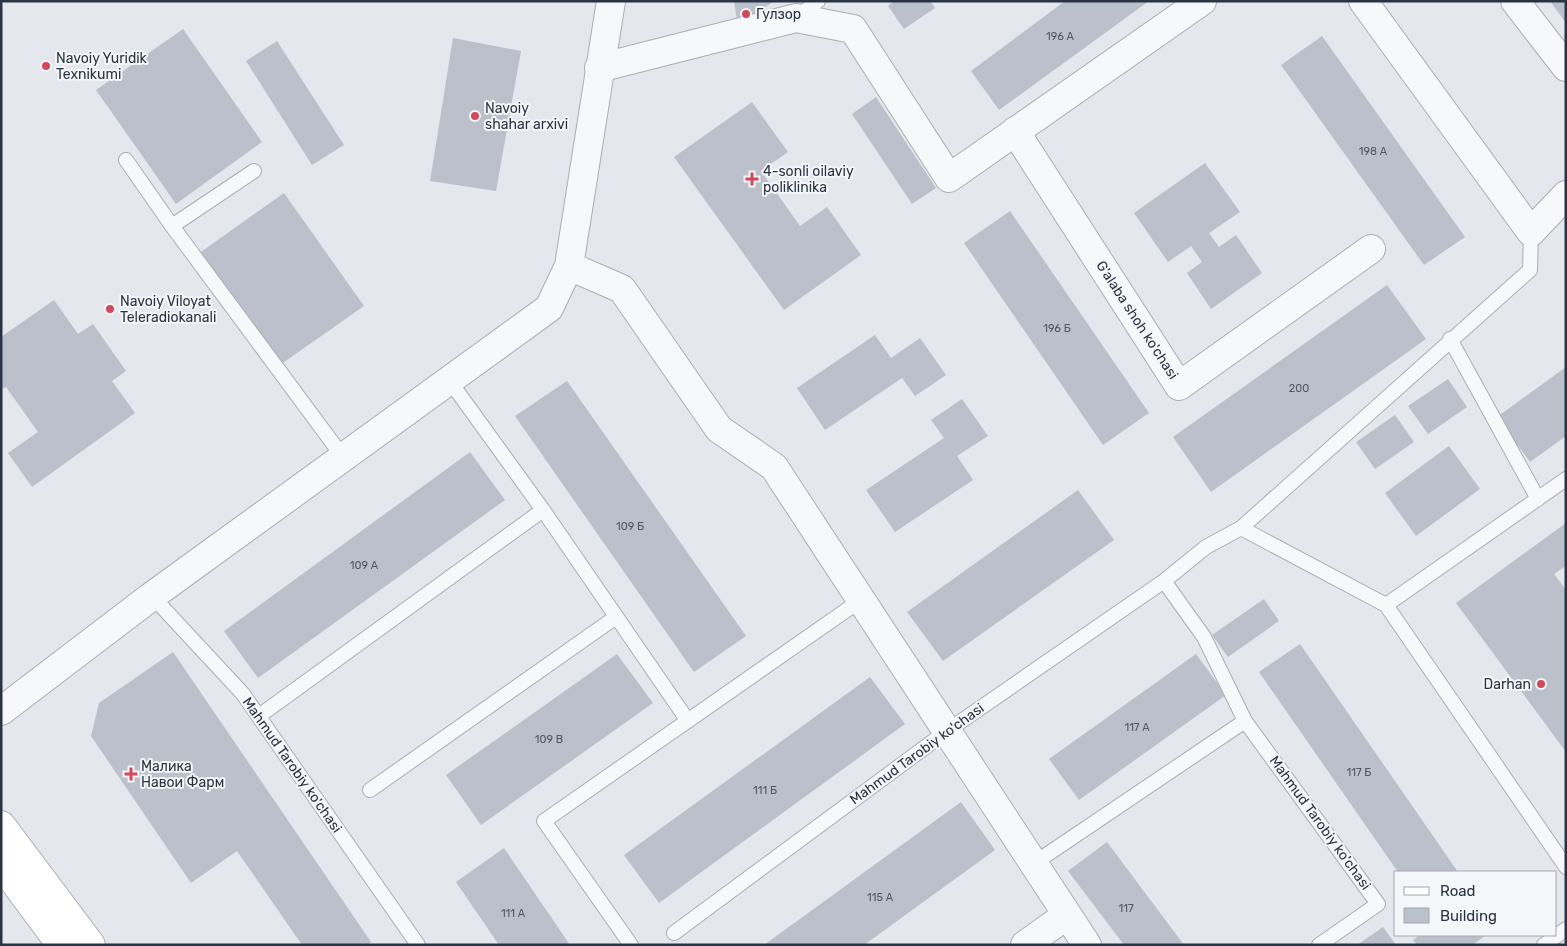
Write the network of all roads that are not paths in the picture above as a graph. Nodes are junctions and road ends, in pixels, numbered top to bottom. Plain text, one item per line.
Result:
1 (611, 1) edge
2 (818, 1) edge
3 (1202, 1) edge
4 (1363, 1) edge
5 (1515, 1) edge
6 (796, 18) junction
7 (1566, 67) edge
8 (599, 68) junction
9 (1015, 131) junction
10 (126, 160) dead end
11 (254, 171) dead end
12 (1566, 195) edge
13 (172, 226) junction
14 (1531, 232) junction
15 (1371, 249) dead end
16 (569, 266) junction
17 (1450, 340) junction
18 (449, 380) junction
19 (343, 457) junction
20 (1566, 479) edge
21 (1538, 499) junction
22 (543, 510) junction
23 (1241, 528) junction
24 (1164, 581) junction
25 (152, 596) junction
26 (861, 600) junction
27 (1386, 605) junction
28 (616, 617) junction
29 (1, 711) edge
30 (259, 716) junction
31 (688, 721) junction
32 (1246, 721) junction
33 (947, 731) junction
34 (370, 790) dead end
35 (1, 825) edge
36 (1, 864) edge
37 (1033, 864) junction
38 (1566, 867) edge
39 (1067, 915) junction
40 (674, 933) dead end
41 (1556, 936) edge
42 (61, 945) edge
43 (91, 945) edge
44 (418, 945) edge
45 (631, 945) edge
46 (1026, 945) edge
47 (1087, 945) edge
48 (1320, 945) edge
49 (1544, 945) edge

1 - 8 street
2 - 6 lane
3 - 9 street
4 - 14 street
5 - 7 street
6 - 8 street
6 - 9 street
8 - 16 street
9 - 15 street, G'alaba shoh ko'chasi
10 - 13 lane
11 - 13 lane
12 - 14 street
13 - 19 lane
14 - 17 lane, Mahmud Tarobiy ko'chasi
16 - 18 street
16 - 26 street
17 - 21 lane
17 - 23 lane, Mahmud Tarobiy ko'chasi
18 - 19 street
18 - 22 lane
19 - 25 street
20 - 21 lane
21 - 27 lane
22 - 28 lane
22 - 30 lane
23 - 24 lane, Mahmud Tarobiy ko'chasi
23 - 27 lane
24 - 32 lane
24 - 33 lane, Mahmud Tarobiy ko'chasi
25 - 29 street
25 - 30 lane, Mahmud Tarobiy ko'chasi
26 - 31 lane
26 - 33 street
27 - 38 lane
28 - 31 lane
28 - 34 lane
30 - 44 lane, Mahmud Tarobiy ko'chasi
31 - 45 lane
32 - 37 lane
32 - 48 lane, Mahmud Tarobiy ko'chasi
33 - 37 street
33 - 40 lane, Mahmud Tarobiy ko'chasi
35 - 43 main road
36 - 42 main road
37 - 39 street
39 - 46 street
39 - 47 street
41 - 49 lane

